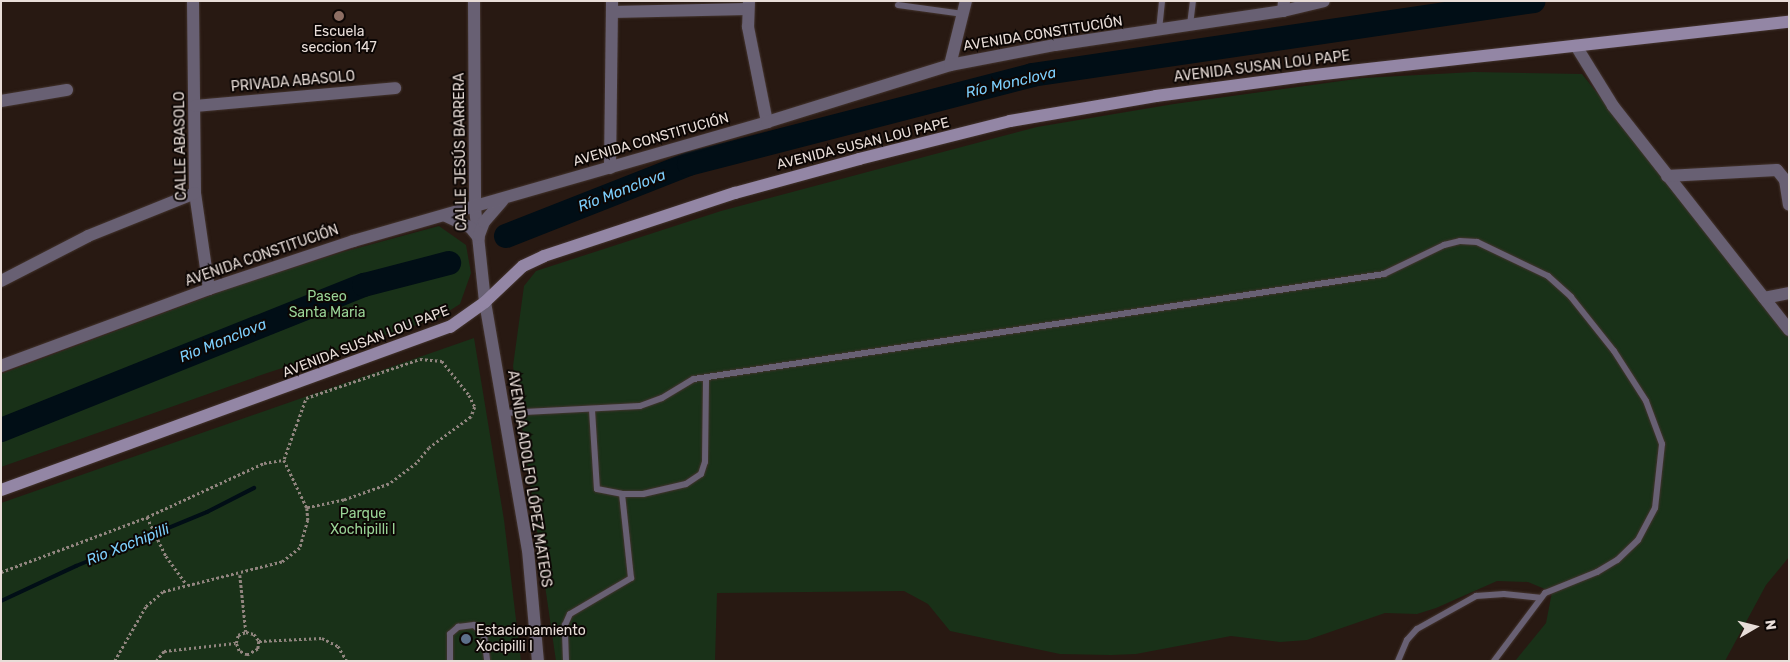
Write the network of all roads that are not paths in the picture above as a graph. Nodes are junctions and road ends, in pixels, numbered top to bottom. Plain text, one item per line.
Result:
1 (193, 1) edge
2 (474, 1) edge
3 (966, 1) edge
4 (1162, 1) edge
5 (1193, 1) edge
6 (1324, 1) edge
7 (749, 5) edge
8 (898, 5) dead end
9 (1284, 6) edge
10 (612, 7) edge
11 (963, 14) junction
12 (1789, 22) edge
13 (1189, 26) junction
14 (1158, 30) junction
15 (1576, 46) junction
16 (950, 65) junction
17 (395, 88) dead end
18 (67, 90) dead end
19 (1, 101) edge
20 (195, 106) junction
21 (767, 122) junction
22 (610, 168) junction
23 (1667, 176) junction
24 (195, 193) junction
25 (504, 199) junction
26 (1789, 205) edge
27 (475, 208) junction
28 (446, 216) junction
29 (478, 238) junction
30 (1, 281) edge
31 (209, 289) junction
32 (1789, 293) edge
33 (1764, 298) junction
34 (486, 302) junction
35 (1789, 330) edge
36 (1, 366) edge
37 (706, 378) junction
38 (592, 410) junction
39 (505, 413) junction
40 (1, 490) edge
41 (622, 494) junction
42 (1540, 598) junction
43 (450, 661) edge
44 (487, 661) edge
45 (538, 661) edge
46 (566, 661) edge
47 (1398, 661) edge
48 (1494, 661) edge

1 - 20 street, CALLE ABASOLO
2 - 27 street, CALLE JESÚS BARRERA
3 - 11 street
4 - 14 lane
5 - 13 lane
6 - 9 street, AVENIDA CONSTITUCIÓN
7 - 10 street
7 - 21 street
8 - 11 lane
9 - 13 street, AVENIDA CONSTITUCIÓN
10 - 22 street
11 - 16 street
12 - 15 main road, AVENIDA SUSAN LOU PAPE
13 - 14 street, AVENIDA CONSTITUCIÓN
14 - 16 street, AVENIDA CONSTITUCIÓN
15 - 23 street
15 - 34 main road, AVENIDA SUSAN LOU PAPE
16 - 21 street, AVENIDA CONSTITUCIÓN
17 - 20 street, PRIVADA ABASOLO
18 - 19 street
20 - 24 street, CALLE ABASOLO
21 - 22 street, AVENIDA CONSTITUCIÓN
22 - 25 street, AVENIDA CONSTITUCIÓN
23 - 26 street
23 - 33 street
24 - 30 street
24 - 31 street, CALLE ABASOLO
25 - 27 street, AVENIDA CONSTITUCIÓN
25 - 29 street
27 - 28 street, AVENIDA CONSTITUCIÓN
27 - 29 street, CALLE JESÚS BARRERA
28 - 29 street
28 - 31 street, AVENIDA CONSTITUCIÓN
29 - 34 street, CALLE JESÚS BARRERA
31 - 36 street, AVENIDA CONSTITUCIÓN
32 - 33 street
33 - 35 street
34 - 39 street, AVENIDA ADOLFO LÓPEZ MATEOS
34 - 40 main road, AVENIDA SUSAN LOU PAPE
37 - 38 lane
37 - 41 lane
37 - 42 lane
38 - 39 lane
38 - 41 lane
39 - 45 street, AVENIDA ADOLFO LÓPEZ MATEOS
41 - 46 lane
42 - 47 lane
42 - 48 lane
43 - 44 lane

